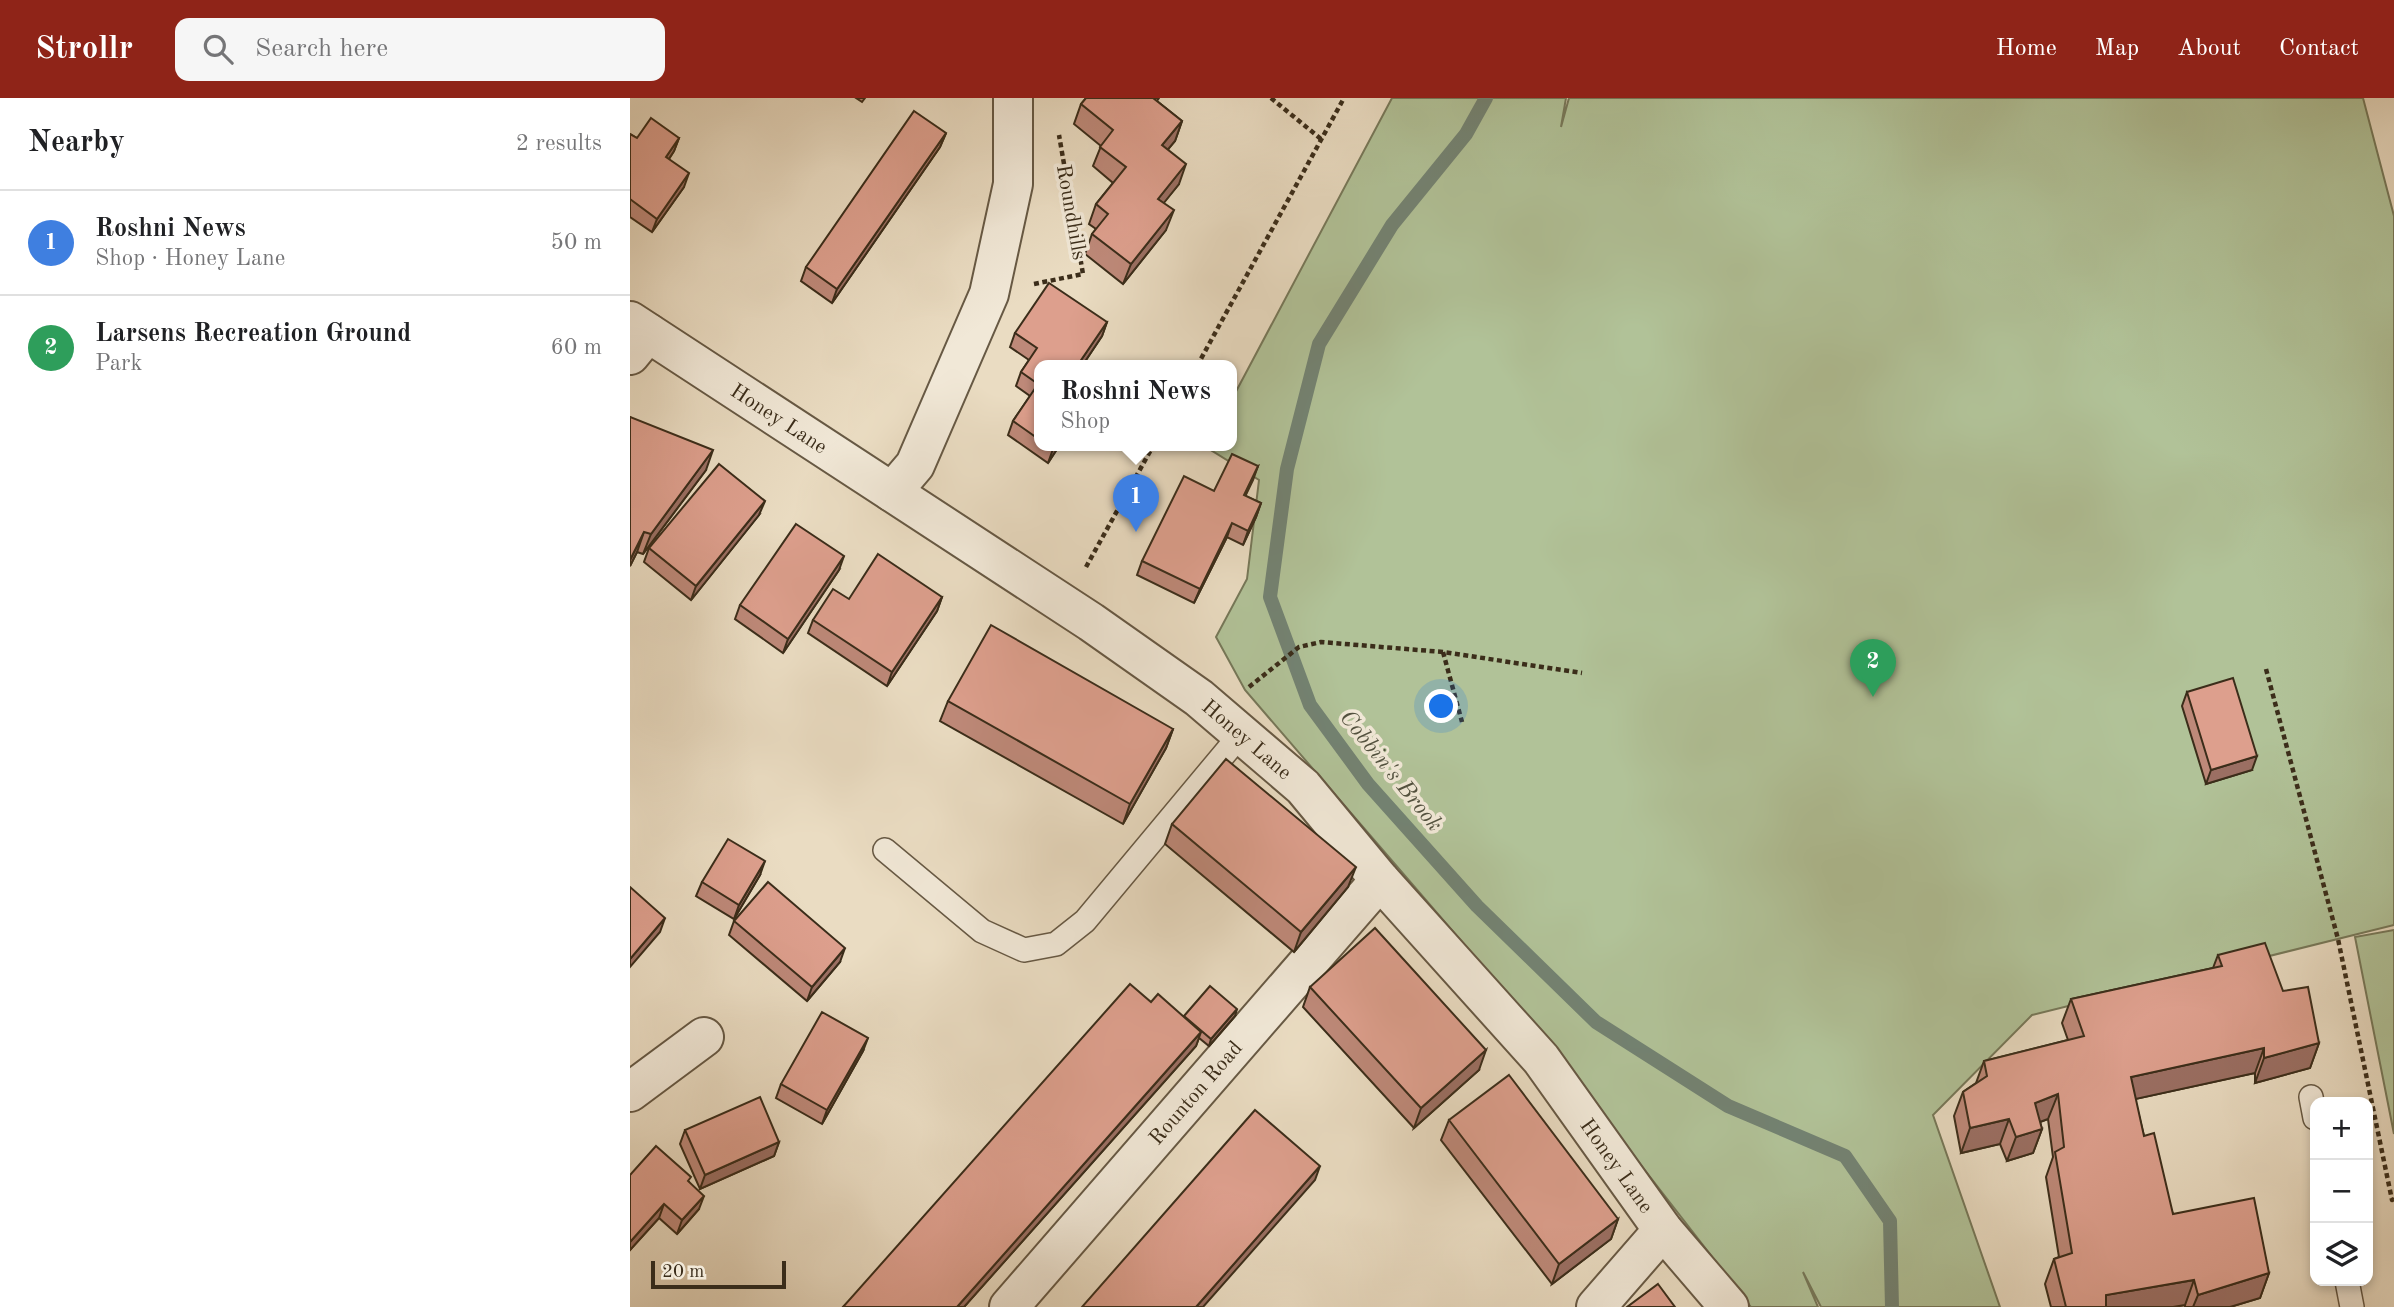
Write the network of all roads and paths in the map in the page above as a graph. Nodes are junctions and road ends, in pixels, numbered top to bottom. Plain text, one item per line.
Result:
1 (1013, 98) edge
2 (1271, 98) edge
3 (1344, 98) edge
4 (1057, 125) dead end
5 (1321, 139) dead end
6 (989, 294) junction
7 (636, 336) edge
8 (1200, 360) edge
9 (1150, 451) edge
10 (892, 492) junction
11 (1065, 605) junction
12 (1443, 652) junction
13 (1276, 667) dead end
14 (2266, 669) dead end
15 (1582, 673) dead end
16 (1462, 722) dead end
17 (1241, 734) junction
18 (885, 850) dead end
19 (1380, 880) junction
20 (704, 1037) dead end
21 (630, 1093) edge
22 (2394, 1199) edge
23 (1663, 1230) junction
24 (2348, 1286) edge
25 (1009, 1307) edge
26 (1596, 1307) edge
27 (1729, 1307) edge
28 (2352, 1307) edge

1 - 6 street
2 - 5 path
3 - 8 path
4 - 6 path, Roundhills
6 - 10 street
7 - 10 street, Honey Lane
9 - 11 path
10 - 11 street, Honey Lane
11 - 17 street, Honey Lane
12 - 13 path
12 - 15 path
12 - 16 path
14 - 22 path
17 - 18 lane
17 - 19 street, Honey Lane
19 - 23 street, Honey Lane
19 - 25 street, Rounton Road
20 - 21 street
23 - 26 street
23 - 27 street, Honey Lane
24 - 28 lane

